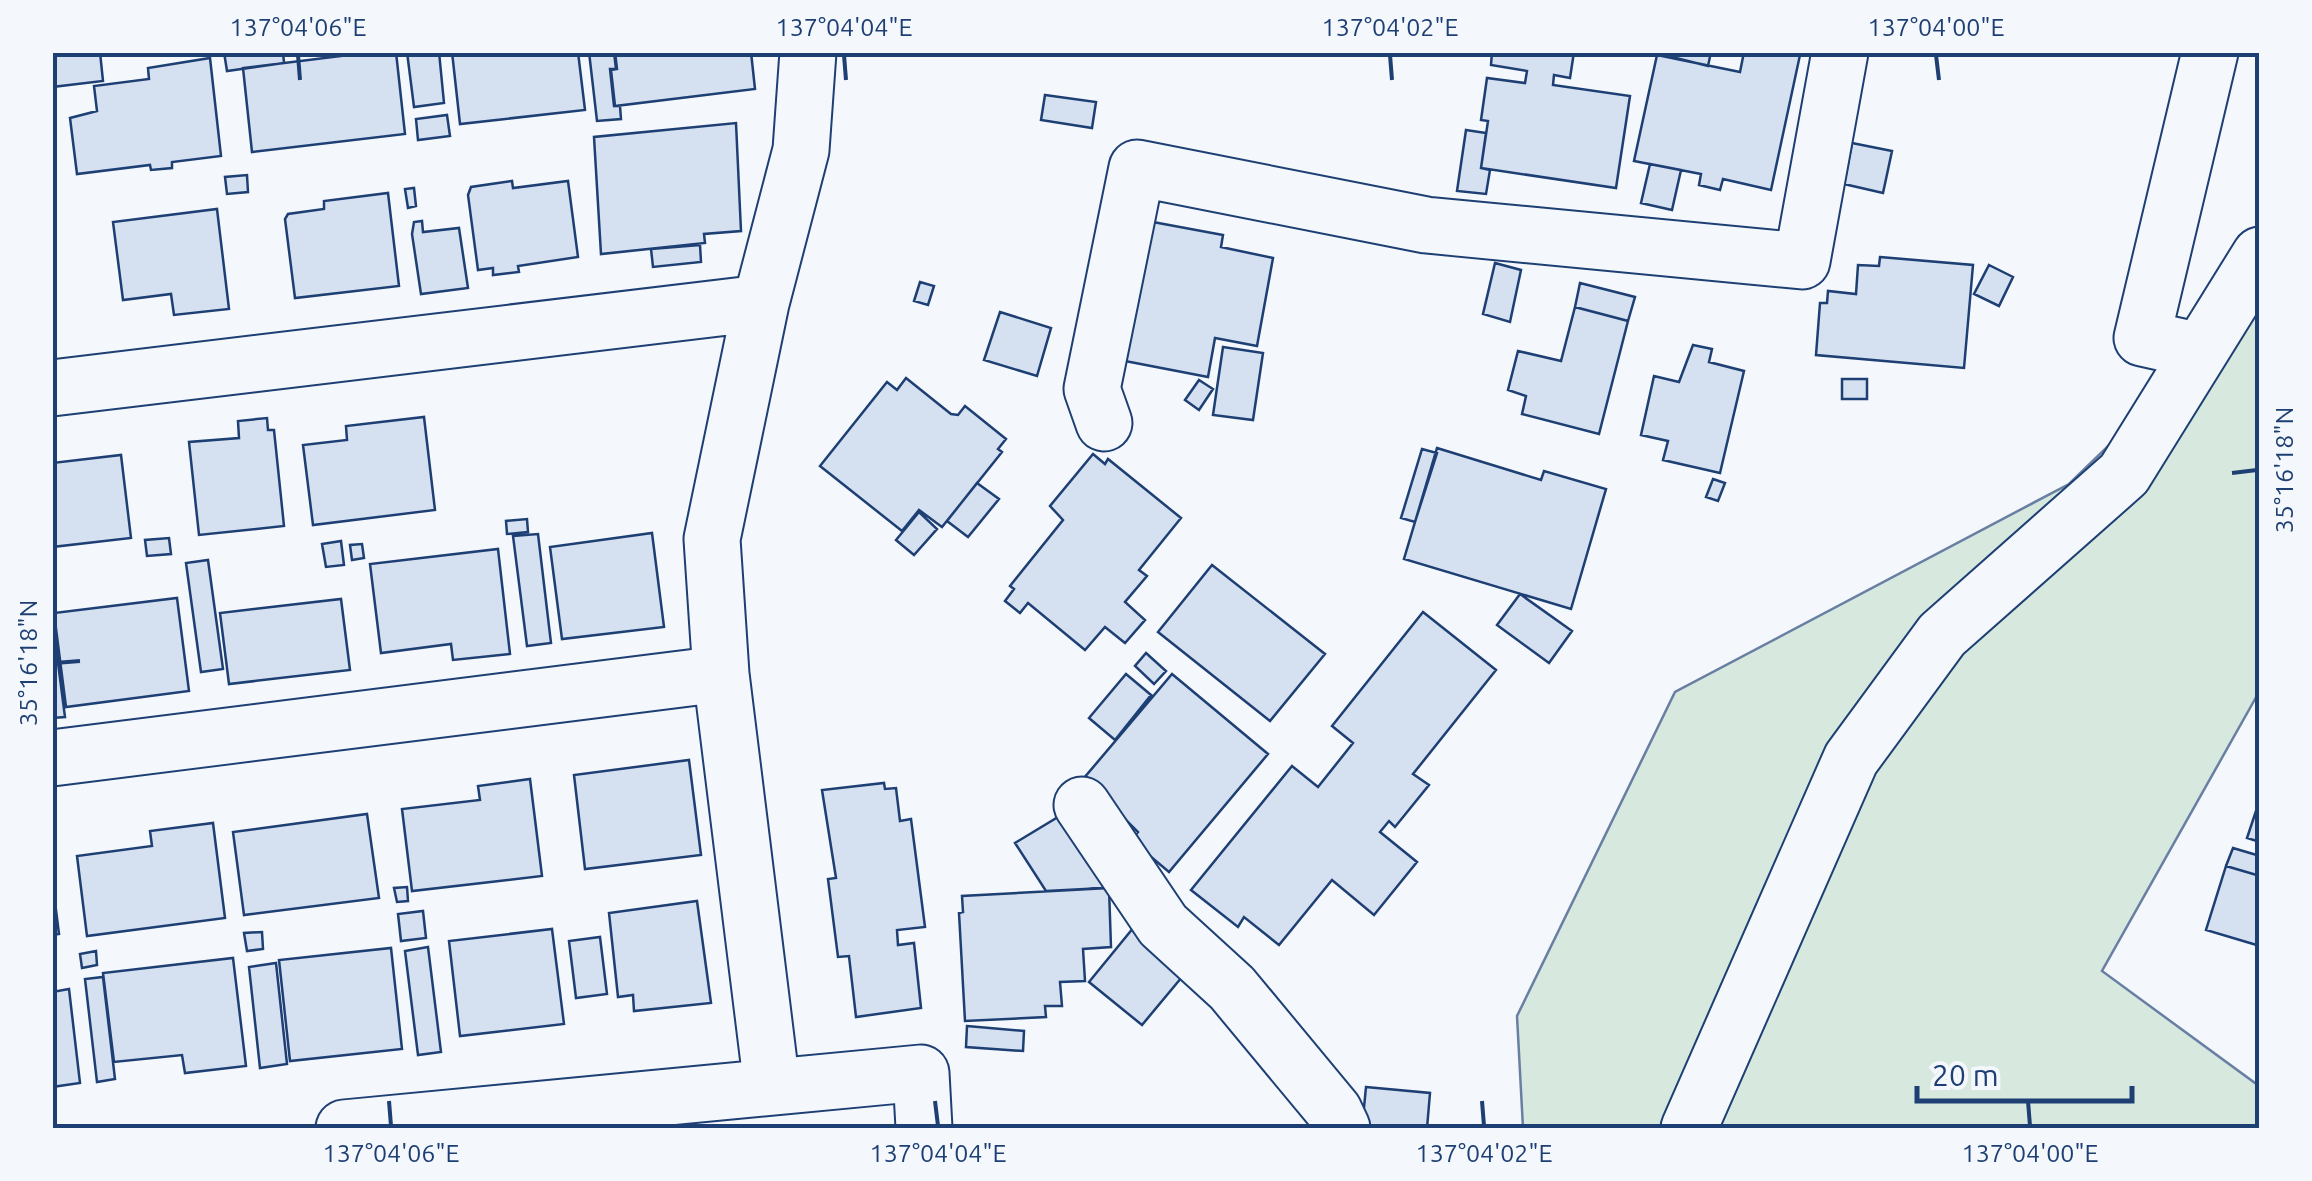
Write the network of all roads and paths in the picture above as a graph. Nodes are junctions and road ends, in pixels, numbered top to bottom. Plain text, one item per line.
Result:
1 (808, 52) edge
2 (1840, 52) edge
3 (2210, 52) edge
4 (2260, 254) edge
5 (761, 303) junction
6 (2200, 351) junction
7 (52, 388) edge
8 (1104, 423) dead end
9 (721, 674) junction
10 (52, 758) edge
11 (1082, 805) dead end
12 (772, 1088) junction
13 (1337, 1123) edge
14 (344, 1128) edge
15 (924, 1128) edge
16 (1689, 1128) edge

1 - 5 street
2 - 8 street
3 - 6 street
4 - 6 street
5 - 7 street
5 - 9 street
6 - 16 street
9 - 10 street
9 - 12 street
11 - 13 street
12 - 14 street
12 - 15 street

